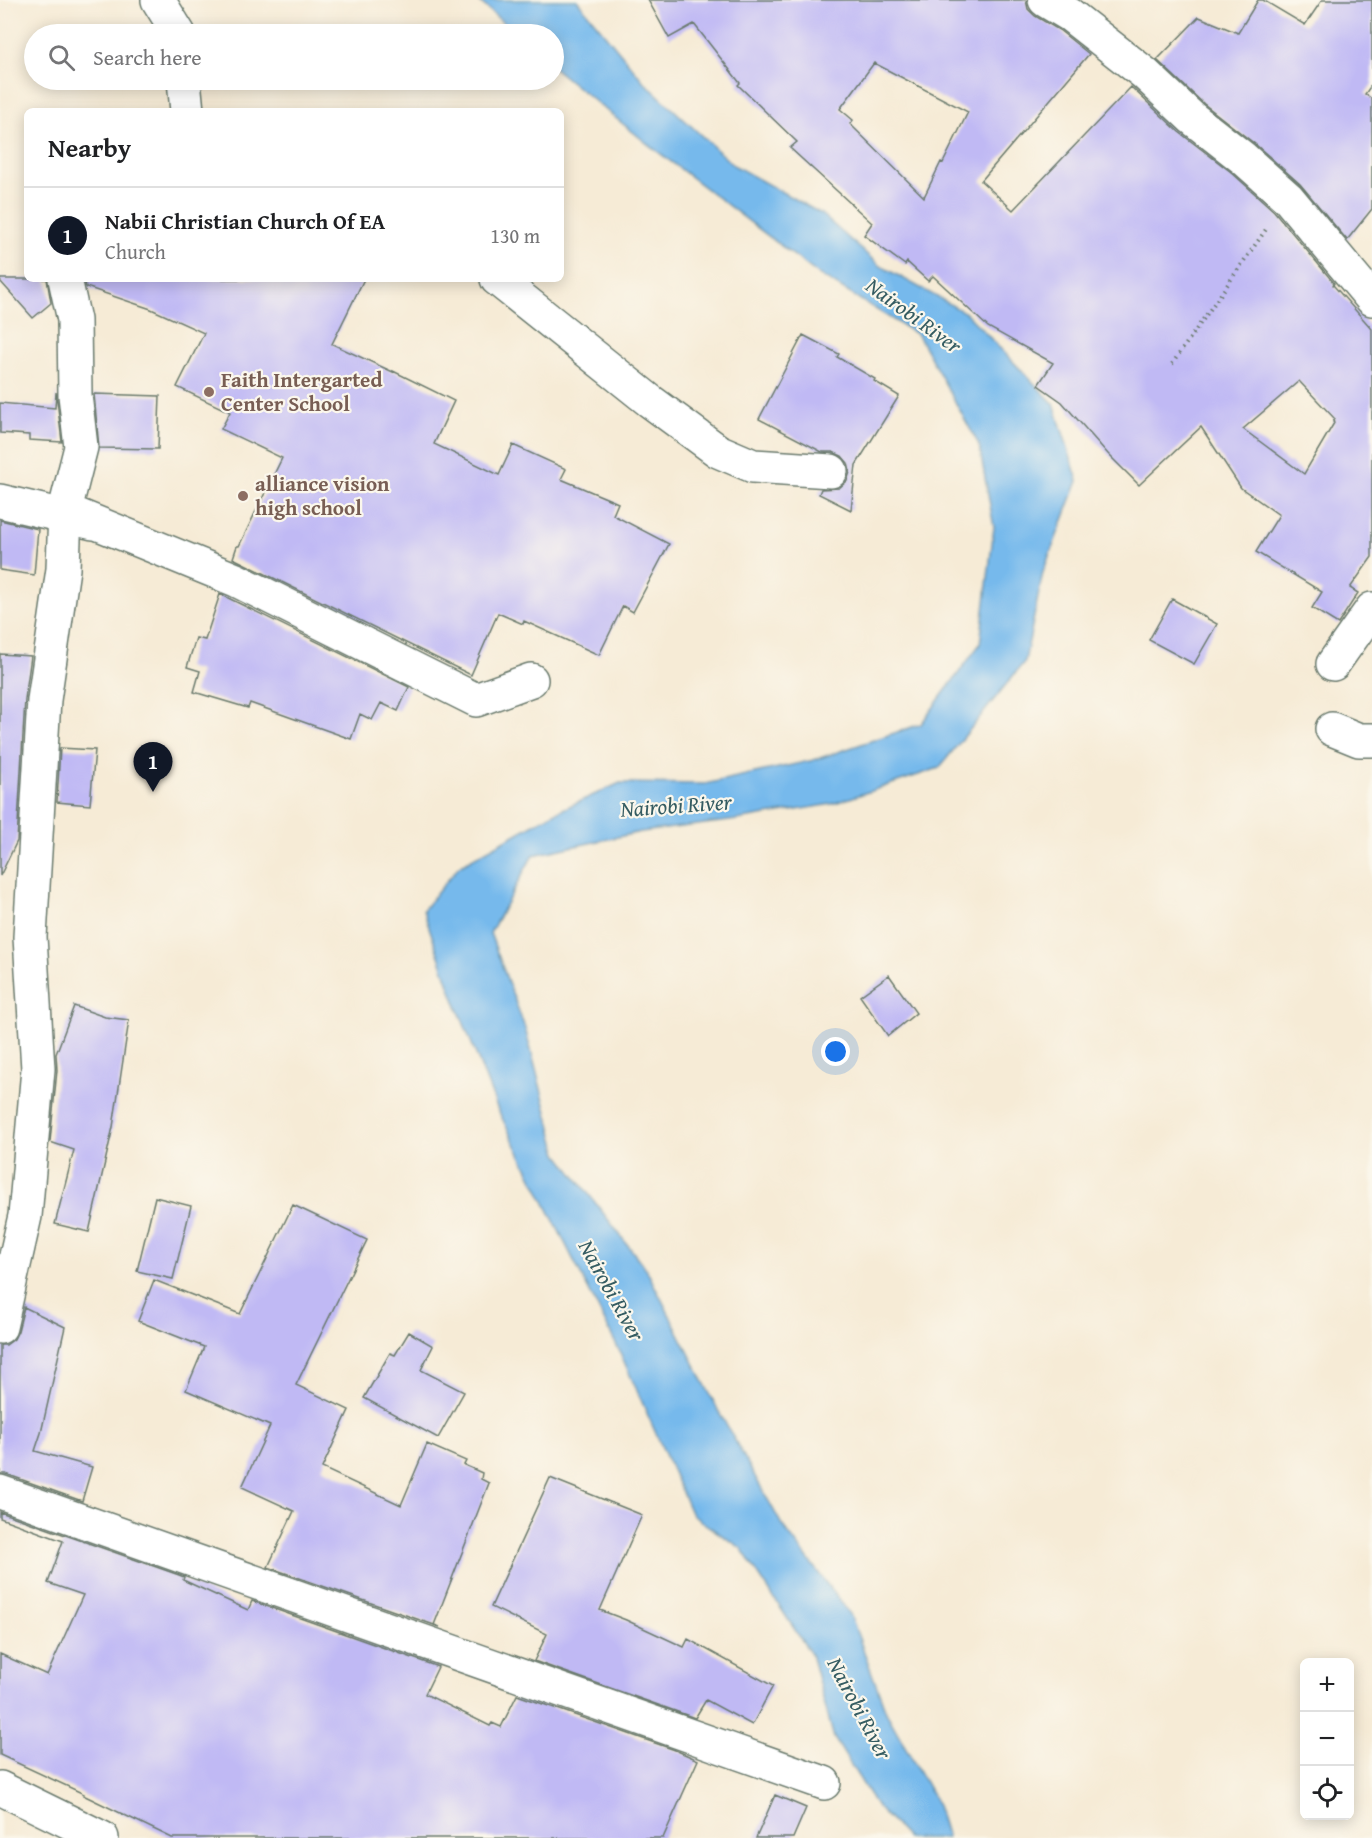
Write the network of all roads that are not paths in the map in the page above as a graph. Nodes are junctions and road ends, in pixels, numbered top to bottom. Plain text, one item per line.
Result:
1 (158, 0) edge
2 (1045, 0) edge
3 (173, 24) edge
4 (185, 90) edge
5 (187, 108) edge
6 (66, 282) edge
7 (501, 282) edge
8 (1372, 300) edge
9 (831, 471) dead end
10 (0, 501) edge
11 (65, 510) junction
12 (1372, 609) edge
13 (1333, 664) dead end
14 (531, 680) dead end
15 (1332, 729) dead end
16 (1372, 740) edge
17 (0, 1327) edge
18 (0, 1492) edge
19 (824, 1783) dead end
20 (0, 1788) edge
21 (102, 1838) edge

1 - 3 street
2 - 8 street
4 - 5 street
6 - 11 street
7 - 9 street
10 - 11 street
11 - 14 street
11 - 17 street
12 - 13 street
15 - 16 street
18 - 19 street
20 - 21 street

